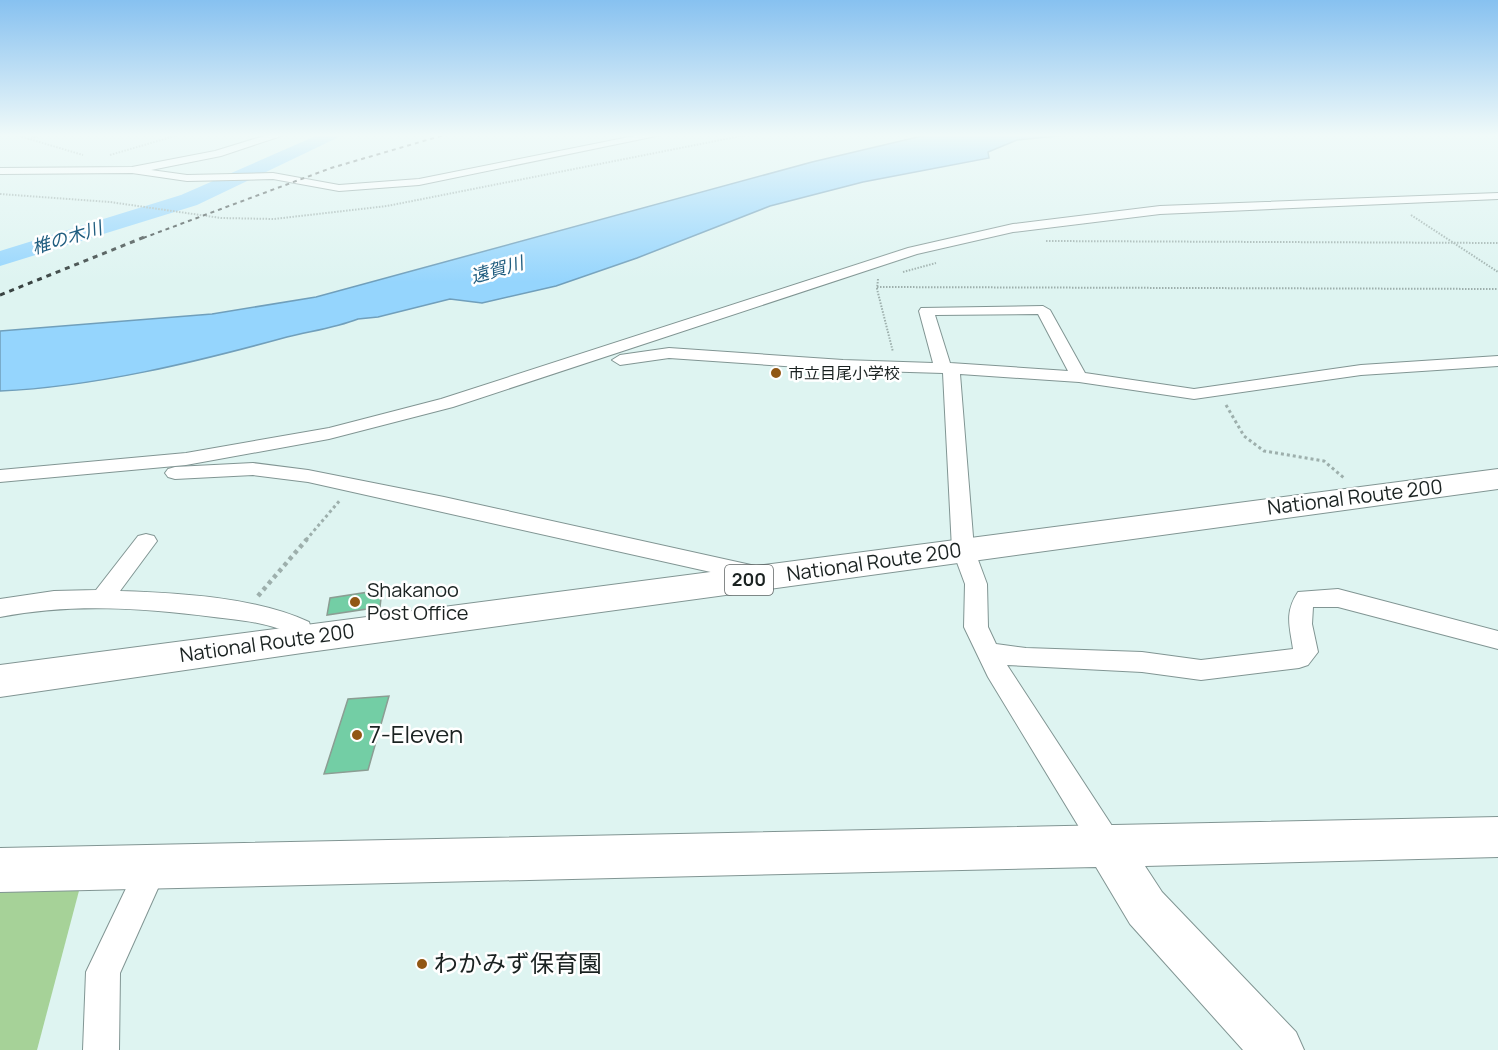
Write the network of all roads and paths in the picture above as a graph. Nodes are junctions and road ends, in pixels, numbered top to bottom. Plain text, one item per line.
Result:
1 (312, 184) edge
2 (395, 184) edge
3 (0, 194) edge
4 (1498, 196) edge
5 (1450, 198) junction
6 (172, 210) dead end
7 (1040, 241) dead end
8 (1454, 242) junction
9 (1498, 243) edge
10 (945, 260) dead end
11 (1498, 272) edge
12 (899, 273) dead end
13 (888, 277) dead end
14 (877, 287) junction
15 (1498, 289) edge
16 (587, 359) junction
17 (1498, 361) edge
18 (896, 366) junction
19 (947, 368) junction
20 (1079, 377) junction
21 (1211, 393) junction
22 (58, 471) junction
23 (0, 476) edge
24 (1498, 479) edge
25 (353, 485) junction
26 (1365, 496) junction
27 (146, 541) dead end
28 (963, 549) junction
29 (770, 577) junction
30 (103, 597) junction
31 (0, 608) edge
32 (244, 612) junction
33 (302, 638) junction
34 (1498, 640) edge
35 (988, 652) junction
36 (0, 681) edge
37 (1498, 837) edge
38 (1107, 845) junction
39 (153, 866) junction
40 (0, 870) edge
41 (101, 1050) edge
42 (1278, 1050) edge

1 - 2 street
3 - 6 path
4 - 5 street
5 - 8 path
5 - 16 street
7 - 8 path
8 - 9 path
8 - 11 path
10 - 12 path
13 - 14 path
14 - 15 path
14 - 18 path
16 - 18 street
16 - 22 street
17 - 21 street
18 - 19 street
19 - 20 street
19 - 20 street
19 - 28 street
20 - 21 street
21 - 26 path
22 - 23 street
22 - 25 street
24 - 26 highway, National Route 200 / 200
25 - 29 street
25 - 32 path
26 - 28 highway, National Route 200 / 200
27 - 30 street
28 - 29 highway, National Route 200 / 200
28 - 35 street
29 - 33 highway, National Route 200 / 200
30 - 31 street
30 - 32 street
32 - 33 street
33 - 36 highway, National Route 200 / 200
34 - 35 street
35 - 38 street
37 - 38 street
38 - 39 street
38 - 42 street
39 - 40 street
39 - 41 street

